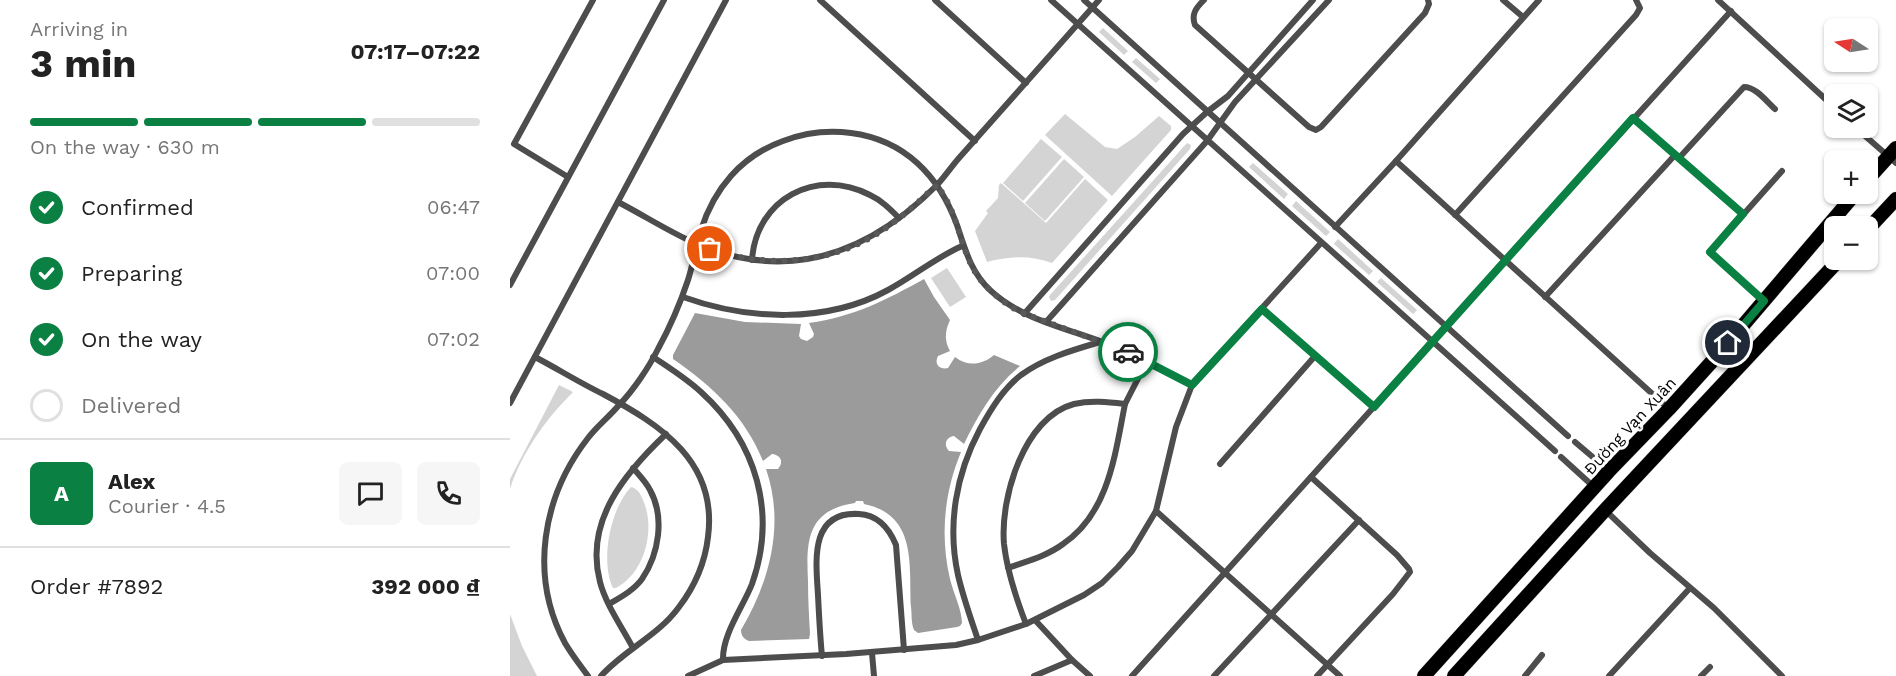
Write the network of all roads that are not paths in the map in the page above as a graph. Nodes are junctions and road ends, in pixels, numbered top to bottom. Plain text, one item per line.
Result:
1 (593, 0) edge
2 (664, 0) edge
3 (726, 0) edge
4 (820, 0) edge
5 (935, 0) edge
6 (1051, 0) edge
7 (1084, 0) edge
8 (1099, 0) edge
9 (1204, 0) edge
10 (1313, 0) edge
11 (1329, 0) edge
12 (1428, 0) edge
13 (1503, 0) edge
14 (1539, 0) edge
15 (1636, 0) edge
16 (1718, 0) edge
17 (1093, 8) junction
18 (1731, 11) junction
19 (1523, 17) junction
20 (1078, 25) junction
21 (1248, 73) junction
22 (1256, 80) junction
23 (1026, 83) junction
24 (1824, 98) edge
25 (1775, 109) dead end
26 (1207, 112) junction
27 (1633, 118) junction
28 (1220, 124) junction
29 (1191, 127) junction
30 (1869, 138) edge
31 (975, 141) junction
32 (1207, 141) junction
33 (512, 143) edge
34 (1677, 156) junction
35 (1893, 156) edge
36 (1396, 161) junction
37 (1878, 170) edge
38 (1782, 171) dead end
39 (568, 177) junction
40 (937, 185) junction
41 (1896, 199) edge
42 (618, 202) junction
43 (1847, 204) edge
44 (1743, 214) junction
45 (1455, 215) junction
46 (899, 218) junction
47 (1878, 218) edge
48 (1335, 227) junction
49 (1321, 243) junction
50 (698, 244) junction
51 (962, 246) junction
52 (752, 260) junction
53 (1505, 261) junction
54 (1830, 270) edge
55 (510, 285) edge
56 (682, 297) junction
57 (1545, 297) junction
58 (1764, 301) junction
59 (1262, 309) junction
60 (1024, 314) junction
61 (1046, 322) junction
62 (1446, 327) junction
63 (1100, 342) junction
64 (1433, 342) junction
65 (1315, 356) junction
66 (535, 357) junction
67 (653, 357) junction
68 (1147, 361) junction
69 (1192, 385) junction
70 (510, 404) edge
71 (621, 404) junction
72 (1125, 404) junction
73 (1374, 407) junction
74 (1669, 409) junction
75 (666, 434) junction
76 (1568, 436) dead end
77 (1575, 442) dead end
78 (1555, 451) dead end
79 (1561, 457) dead end
80 (1220, 464) dead end
81 (633, 468) junction
82 (1609, 471) junction
83 (1311, 477) junction
84 (1595, 487) junction
85 (1605, 510) junction
86 (1156, 511) junction
87 (1359, 520) junction
88 (1008, 568) junction
89 (1226, 572) junction
90 (1690, 588) junction
91 (609, 604) junction
92 (1272, 613) junction
93 (1035, 620) junction
94 (1026, 624) junction
95 (978, 640) junction
96 (633, 648) junction
97 (904, 650) junction
98 (872, 652) junction
99 (1542, 655) dead end
100 (822, 656) junction
101 (723, 660) junction
102 (1072, 660) junction
103 (1327, 665) junction
104 (1710, 667) dead end
105 (1528, 675) edge
106 (588, 676) edge
107 (601, 676) edge
108 (688, 676) edge
109 (874, 676) edge
110 (1034, 676) edge
111 (1090, 676) edge
112 (1132, 676) edge
113 (1214, 676) edge
114 (1317, 676) edge
115 (1340, 676) edge
116 (1424, 676) edge
117 (1454, 676) edge
118 (1610, 676) edge
119 (1701, 676) edge
120 (1782, 676) edge

1 - 33 street
2 - 39 street
3 - 42 street
4 - 31 street
5 - 23 street
6 - 20 street
7 - 17 street
8 - 17 street
9 - 21 street
10 - 21 street
11 - 22 street
12 - 22 street
13 - 19 street
14 - 19 street
15 - 45 street
16 - 18 street
17 - 20 street
17 - 26 street
18 - 24 street
18 - 27 street
19 - 36 street
20 - 23 street
20 - 29 street
21 - 22 street
21 - 26 street
22 - 28 street
23 - 31 street
25 - 34 street
26 - 28 street
26 - 29 street
27 - 34 street
27 - 53 street
28 - 32 street
28 - 48 street
29 - 32 street
29 - 60 street
30 - 35 street
31 - 40 street
32 - 49 street
32 - 61 street
33 - 39 street
34 - 44 street
34 - 57 street
35 - 37 highway
36 - 45 street
36 - 48 street
38 - 44 street
39 - 55 street
40 - 46 street
40 - 50 street
40 - 51 street
41 - 47 highway
42 - 50 street
42 - 66 street
43 - 58 highway, Đường Vạn Xuân
44 - 58 street
45 - 53 street
46 - 52 street
46 - 52 street
48 - 62 street
49 - 59 street
49 - 64 street
50 - 52 street
50 - 56 street
51 - 56 street
51 - 60 street
53 - 57 street
53 - 62 street
54 - 85 highway
56 - 67 street
57 - 74 street
58 - 74 highway, Đường Vạn Xuân
59 - 65 street
59 - 69 street
60 - 61 street
61 - 63 street
62 - 64 street
62 - 76 street
63 - 68 street
63 - 95 street
64 - 73 street
64 - 78 street
65 - 73 street
65 - 80 street
66 - 70 street
66 - 71 street
67 - 71 street
67 - 101 street
68 - 69 street
68 - 72 street
69 - 86 street
71 - 75 street
71 - 106 street
72 - 88 street
72 - 88 street
73 - 83 street
74 - 82 highway, Đường Vạn Xuân
75 - 81 street
75 - 96 street
77 - 82 street
79 - 84 street
81 - 91 street
81 - 91 street
82 - 84 highway, Đường Vạn Xuân
83 - 87 street
83 - 89 street
84 - 116 highway, Đường Vạn Xuân
85 - 90 street
85 - 117 highway
86 - 89 street
86 - 93 street
87 - 92 street
87 - 103 street
88 - 94 street
89 - 92 street
89 - 112 street
90 - 118 street
90 - 120 street
91 - 96 street
92 - 103 street
92 - 113 street
93 - 94 street
93 - 102 street
94 - 95 street
95 - 97 street
96 - 107 street
97 - 98 street
97 - 100 street
98 - 100 street
98 - 109 street
99 - 105 street
100 - 101 street
101 - 108 street
102 - 110 street
102 - 111 street
103 - 114 street
103 - 115 street
104 - 119 street

